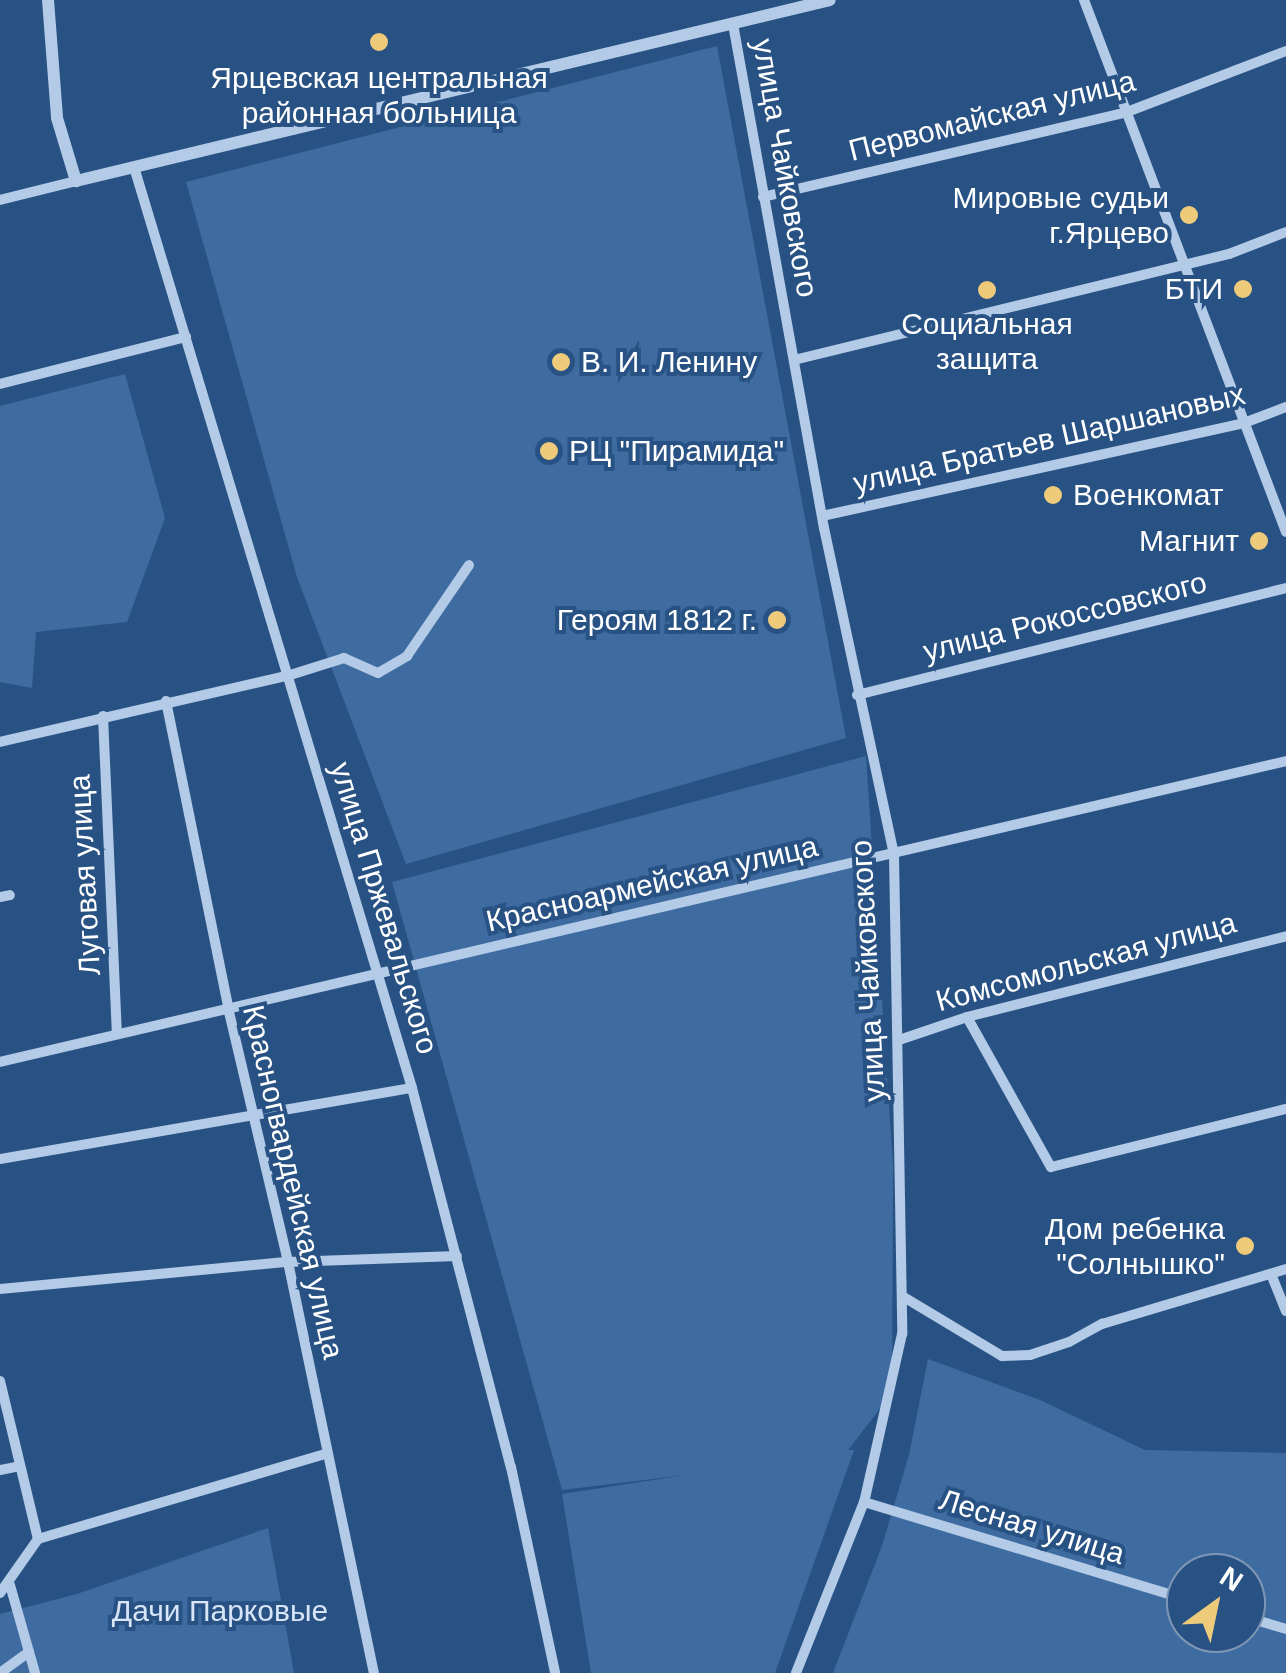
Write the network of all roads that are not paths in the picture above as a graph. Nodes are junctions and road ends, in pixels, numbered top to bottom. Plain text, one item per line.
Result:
1 (48, 0) edge
2 (830, 0) edge
3 (1084, 0) edge
4 (733, 24) junction
5 (1286, 51) edge
6 (1127, 112) junction
7 (134, 166) junction
8 (76, 181) junction
9 (763, 197) junction
10 (0, 200) edge
11 (1286, 232) edge
12 (1184, 265) junction
13 (186, 336) junction
14 (794, 360) junction
15 (0, 384) edge
16 (1286, 407) edge
17 (1244, 423) junction
18 (822, 516) junction
19 (1286, 532) edge
20 (469, 565) dead end
21 (1286, 588) edge
22 (286, 676) junction
23 (857, 694) junction
24 (166, 701) junction
25 (103, 716) junction
26 (0, 742) edge
27 (1286, 761) edge
28 (894, 855) junction
29 (1286, 936) edge
30 (378, 970) junction
31 (228, 1012) junction
32 (967, 1017) junction
33 (117, 1032) junction
34 (899, 1040) junction
35 (0, 1062) edge
36 (412, 1088) junction
37 (1286, 1108) edge
38 (252, 1112) junction
39 (0, 1159) edge
40 (457, 1256) junction
41 (288, 1262) junction
42 (1286, 1269) edge
43 (1271, 1274) junction
44 (0, 1288) edge
45 (902, 1296) junction
46 (1286, 1310) edge
47 (0, 1382) edge
48 (328, 1453) junction
49 (20, 1466) junction
50 (0, 1470) edge
51 (864, 1502) junction
52 (38, 1539) junction
53 (10, 1585) junction
54 (0, 1593) edge
55 (1166, 1593) edge
56 (28, 1652) junction
57 (0, 1673) edge
58 (35, 1673) edge
59 (374, 1673) edge
60 (554, 1673) edge
61 (796, 1673) edge

1 - 8 street
2 - 4 street
3 - 6 street
4 - 7 street
4 - 9 street, улица Чайковского
5 - 6 street, Первомайская улица
6 - 9 street, Первомайская улица
6 - 12 street
7 - 8 street
7 - 13 street, улица Пржевальского
8 - 10 street
9 - 14 street, улица Чайковского
11 - 12 street
12 - 14 street
12 - 17 street
13 - 15 street
13 - 22 street, улица Пржевальского
14 - 18 street, улица Чайковского
16 - 17 street, улица Братьев Шаршановых
17 - 18 street, улица Братьев Шаршановых
17 - 19 street
18 - 23 street, улица Чайковского
20 - 22 street
21 - 23 street, улица Рокоссовского
22 - 24 street
22 - 30 street, улица Пржевальского
23 - 28 street, улица Чайковского
24 - 25 street
24 - 31 street, Красногвардейская улица
25 - 26 street
25 - 33 street, Луговая улица
27 - 28 street, Красноармейская улица
28 - 30 street, Красноармейская улица
28 - 34 street, улица Чайковского
29 - 32 street, Комсомольская улица
30 - 31 street, Красноармейская улица
30 - 36 street, улица Пржевальского
31 - 33 street, Красноармейская улица
31 - 38 street, Красногвардейская улица
32 - 34 street, Комсомольская улица
32 - 37 street
33 - 35 street, Красноармейская улица
34 - 45 street, улица Чайковского
36 - 38 street
36 - 40 street, улица Пржевальского
38 - 39 street
38 - 41 street, Красногвардейская улица
40 - 41 street
40 - 60 street, улица Пржевальского
41 - 44 street
41 - 48 street, Красногвардейская улица
42 - 43 street
43 - 45 street
43 - 46 street
45 - 51 street, улица Чайковского
47 - 49 street
48 - 52 street
48 - 59 street, Красногвардейская улица
49 - 50 street
49 - 52 street
51 - 55 street, Лесная улица
51 - 61 street, улица Чайковского
52 - 53 street
53 - 54 street
53 - 56 street
56 - 57 street
56 - 58 street

